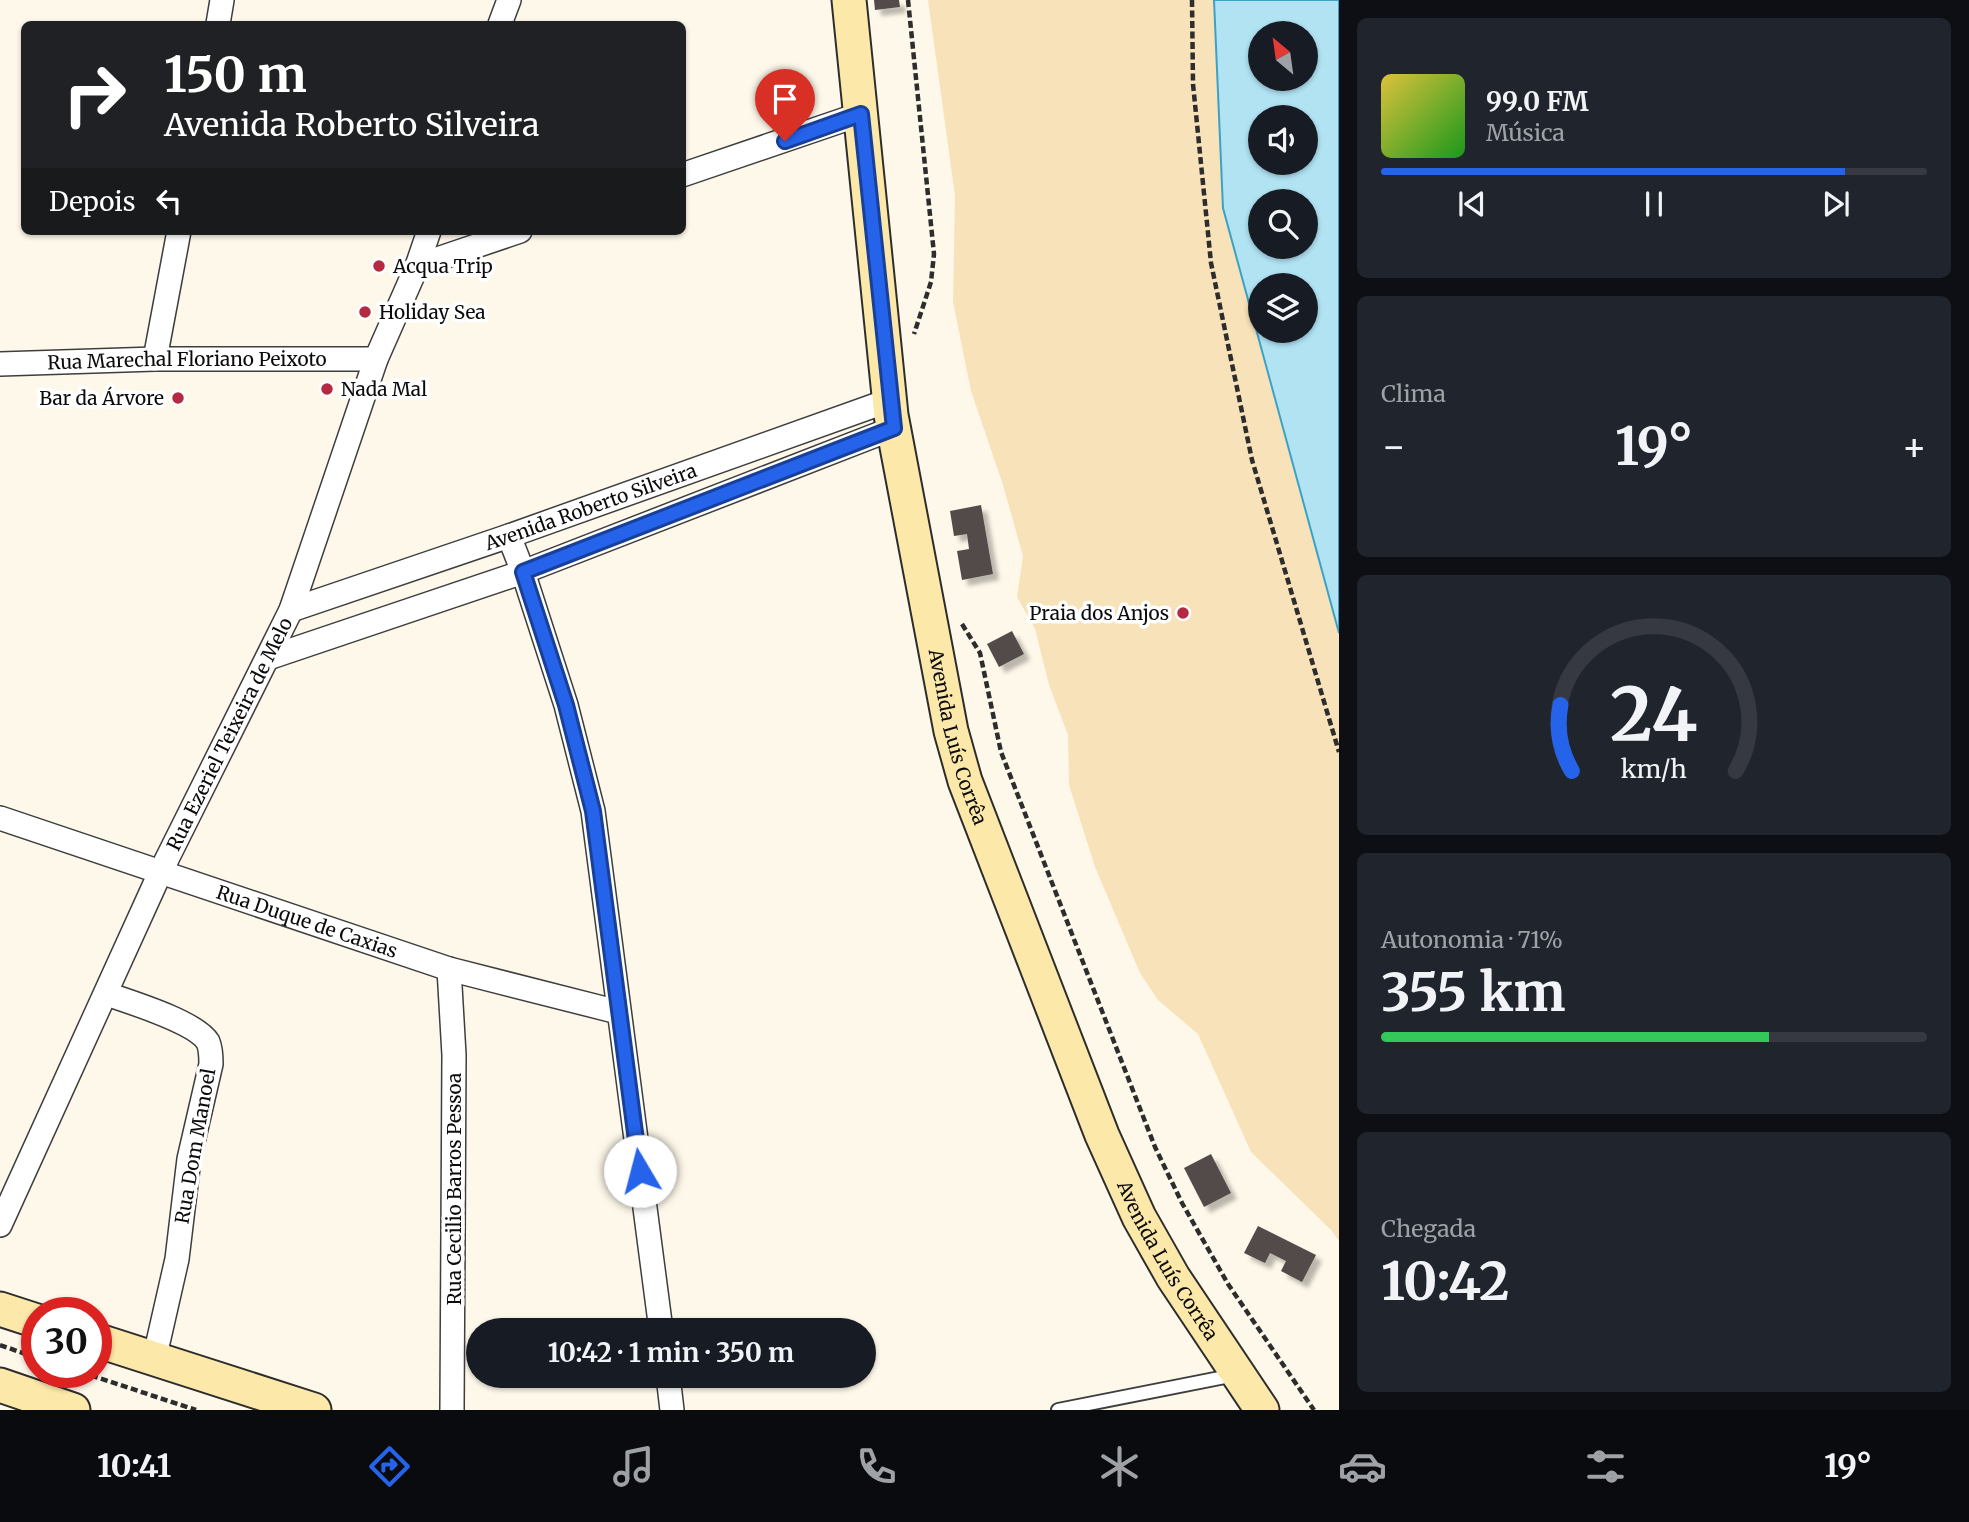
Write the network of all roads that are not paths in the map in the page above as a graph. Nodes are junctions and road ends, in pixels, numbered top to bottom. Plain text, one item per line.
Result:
1 (222, 0) edge
2 (509, 0) edge
3 (849, 0) edge
4 (218, 21) edge
5 (501, 21) edge
6 (861, 114) junction
7 (686, 174) edge
8 (178, 235) edge
9 (428, 235) edge
10 (509, 235) edge
11 (417, 267) junction
12 (155, 359) junction
13 (376, 359) junction
14 (0, 364) edge
15 (892, 414) junction
16 (509, 536) junction
17 (523, 572) junction
18 (291, 610) junction
19 (268, 658) junction
20 (0, 818) edge
21 (160, 873) junction
22 (449, 969) junction
23 (107, 994) junction
24 (618, 1012) junction
25 (0, 1225) edge
26 (0, 1308) edge
27 (21, 1315) edge
28 (659, 1318) edge
29 (112, 1346) edge
30 (154, 1360) junction
31 (1239, 1374) junction
32 (0, 1385) edge
33 (669, 1388) edge
34 (73, 1410) edge
35 (314, 1410) edge
36 (452, 1410) edge
37 (672, 1410) edge
38 (1058, 1410) edge
39 (1262, 1410) edge

1 - 4 street
2 - 5 street
3 - 6 main road, Avenida Luís Corrêa
6 - 7 street
6 - 15 main road, Avenida Luís Corrêa
8 - 12 street
9 - 11 street, Rua Ezeriel Teixeira de Melo
10 - 11 street
11 - 13 street, Rua Ezeriel Teixeira de Melo
12 - 13 street, Rua Marechal Floriano Peixoto
12 - 14 street, Rua Marechal Floriano Peixoto
13 - 18 street, Rua Ezeriel Teixeira de Melo
15 - 16 street, Avenida Roberto Silveira
15 - 17 street, Avenida Roberto Silveira
15 - 31 main road, Avenida Luís Corrêa
16 - 17 street
16 - 18 street, Avenida Roberto Silveira
17 - 19 street, Avenida Roberto Silveira
17 - 24 street
18 - 19 street, Rua Ezeriel Teixeira de Melo
19 - 21 street, Rua Ezeriel Teixeira de Melo
20 - 21 street, Rua Duque de Caxias
21 - 22 street, Rua Duque de Caxias
21 - 23 street, Rua Ezeriel Teixeira de Melo
22 - 24 street, Rua Duque de Caxias
22 - 36 street, Rua Cecilio Barros Pessoa
23 - 25 street, Rua Ezeriel Teixeira de Melo
23 - 30 street, Rua Dom Manoel
24 - 28 street
26 - 27 main road
29 - 30 main road
30 - 35 main road
31 - 38 lane
31 - 39 main road, Avenida Luís Corrêa
32 - 34 main road
33 - 37 street

